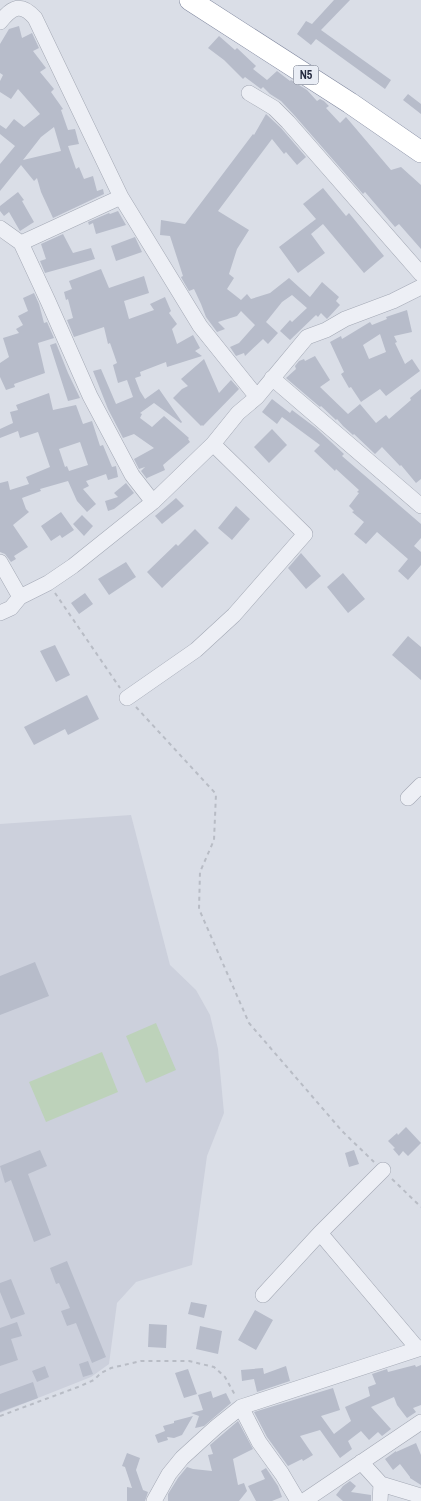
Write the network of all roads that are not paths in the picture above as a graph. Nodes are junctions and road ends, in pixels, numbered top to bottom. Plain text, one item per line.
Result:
1 (190, 0) edge
2 (0, 22) edge
3 (249, 94) dead end
4 (421, 152) edge
5 (121, 197) junction
6 (0, 228) edge
7 (21, 243) junction
8 (421, 274) edge
9 (421, 287) edge
10 (272, 378) junction
11 (257, 397) junction
12 (213, 444) junction
13 (153, 502) junction
14 (421, 506) edge
15 (0, 562) edge
16 (20, 597) junction
17 (0, 613) edge
18 (127, 698) road end
19 (421, 785) edge
20 (408, 798) dead end
21 (383, 1170) road end
22 (320, 1233) junction
23 (263, 1294) dead end
24 (419, 1348) edge
25 (241, 1407) junction
26 (421, 1422) edge
27 (361, 1462) junction
28 (381, 1484) junction
29 (421, 1496) edge
30 (154, 1501) edge
31 (298, 1501) edge
32 (304, 1501) edge
33 (380, 1501) edge

1 - 4 highway, N5
2 - 5 street
3 - 8 street
5 - 7 street
5 - 11 street
6 - 7 street
7 - 13 street
9 - 10 street
10 - 11 street
10 - 14 street
11 - 12 street
12 - 13 street
12 - 18 street
13 - 16 street
15 - 16 street
16 - 17 street
19 - 20 street
21 - 22 street
22 - 23 street
22 - 24 street
24 - 25 street
25 - 30 street
25 - 31 street
26 - 27 street
27 - 28 street
27 - 32 street
28 - 29 street
28 - 33 street

